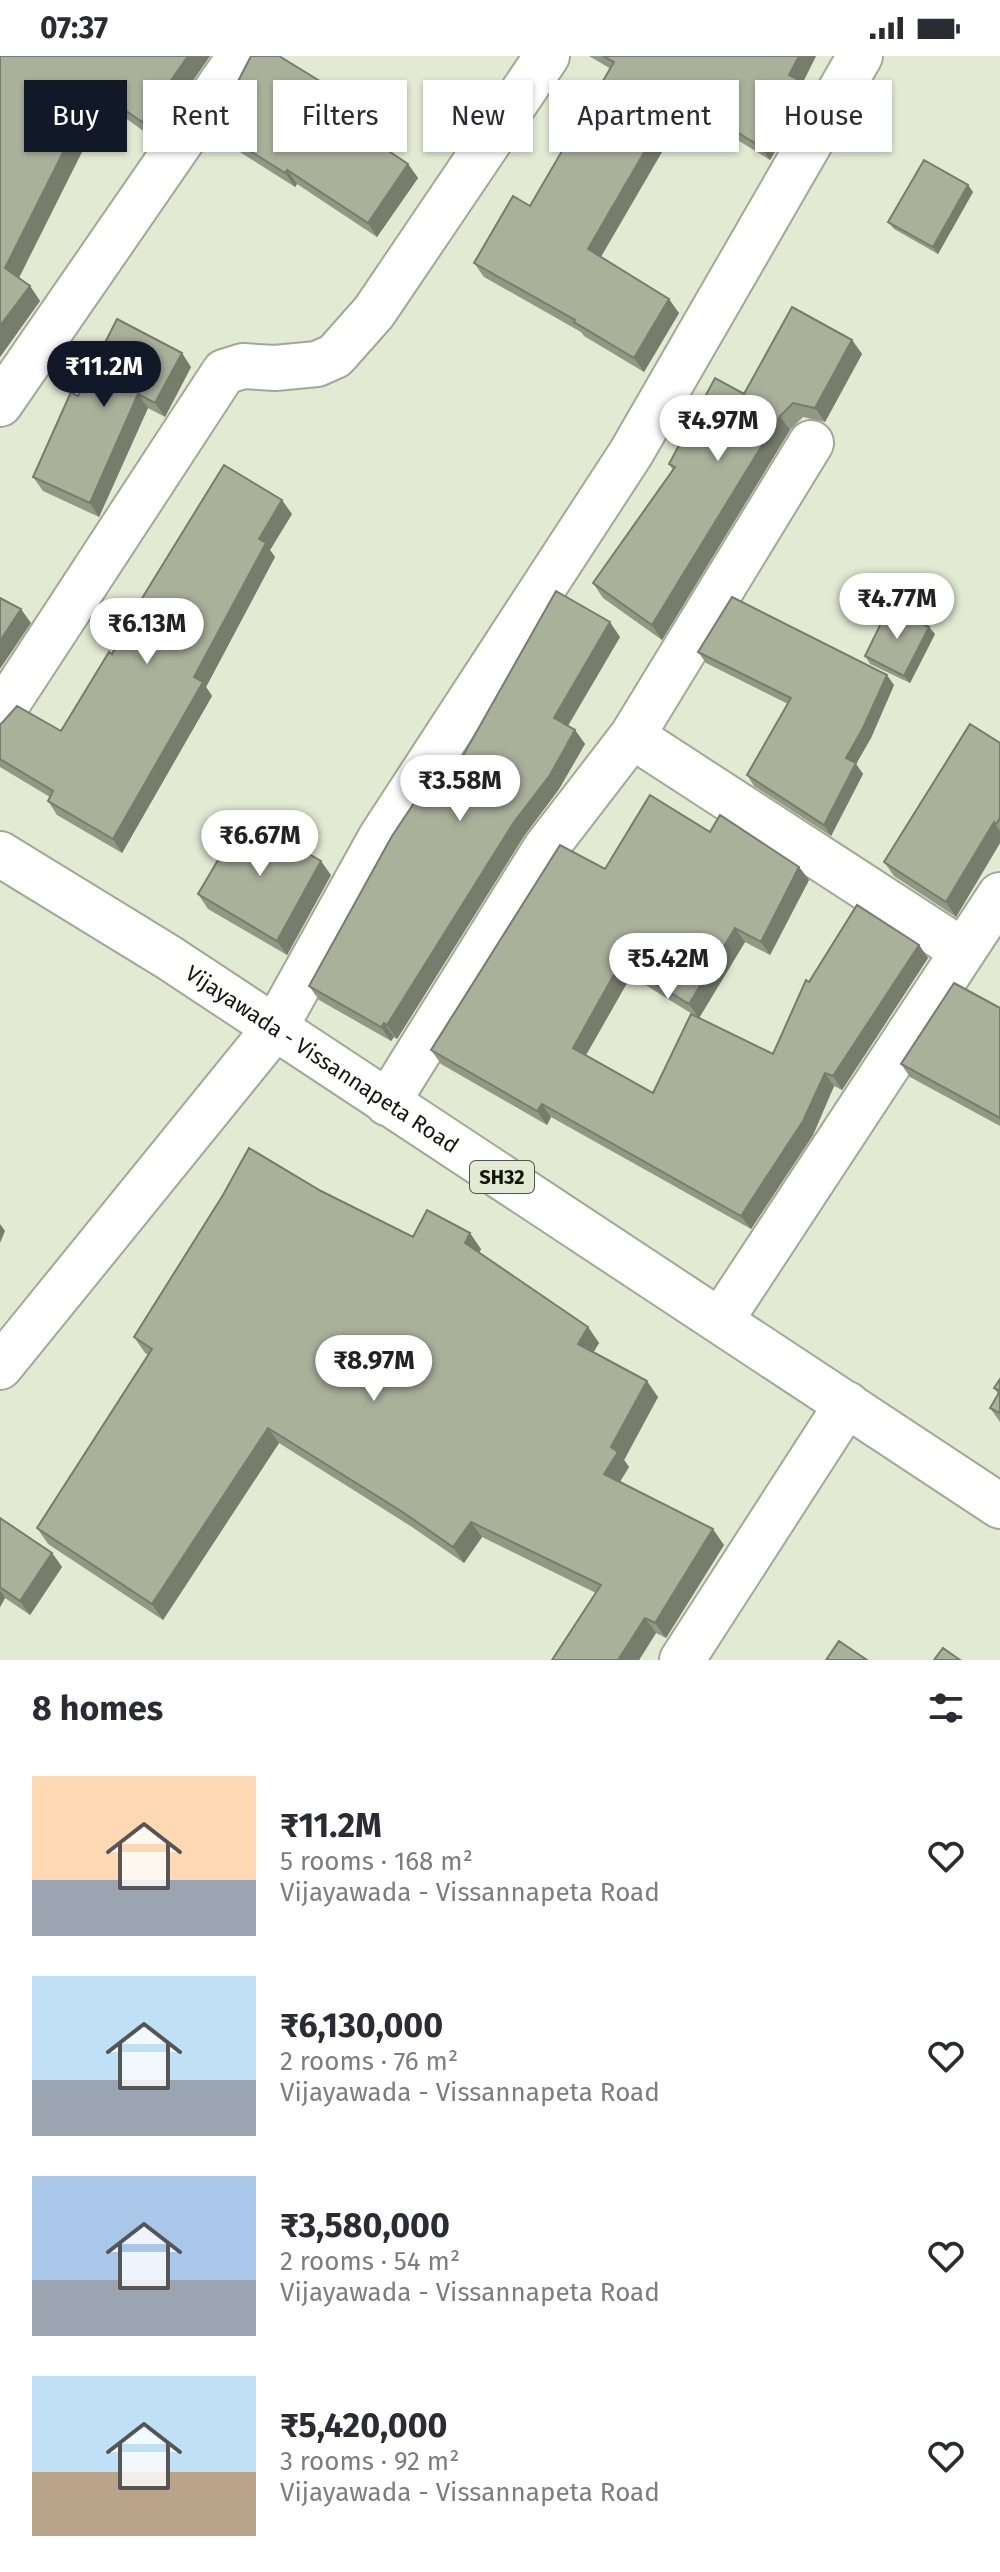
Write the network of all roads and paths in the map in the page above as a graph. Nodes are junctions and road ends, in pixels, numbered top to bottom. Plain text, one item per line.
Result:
1 (240, 56) edge
2 (547, 56) edge
3 (860, 56) edge
4 (0, 404) edge
5 (811, 443) dead end
6 (0, 715) edge
7 (632, 736) junction
8 (0, 854) edge
9 (1000, 895) edge
10 (963, 951) junction
11 (275, 1028) junction
12 (387, 1103) junction
13 (721, 1320) junction
14 (0, 1367) edge
15 (847, 1404) junction
16 (1000, 1506) edge
17 (682, 1660) edge

1 - 4 street
2 - 6 street
3 - 11 street
5 - 7 street
7 - 10 street
7 - 12 street
8 - 11 street, Vijayawada - Vissannapeta Road / SH32
9 - 10 street
10 - 13 street
11 - 12 street, Vijayawada - Vissannapeta Road / SH32
11 - 14 street
12 - 13 street, Vijayawada - Vissannapeta Road / SH32
13 - 15 street, Vijayawada - Vissannapeta Road / SH32
15 - 16 street, Vijayawada - Vissannapeta Road / SH32
15 - 17 street

